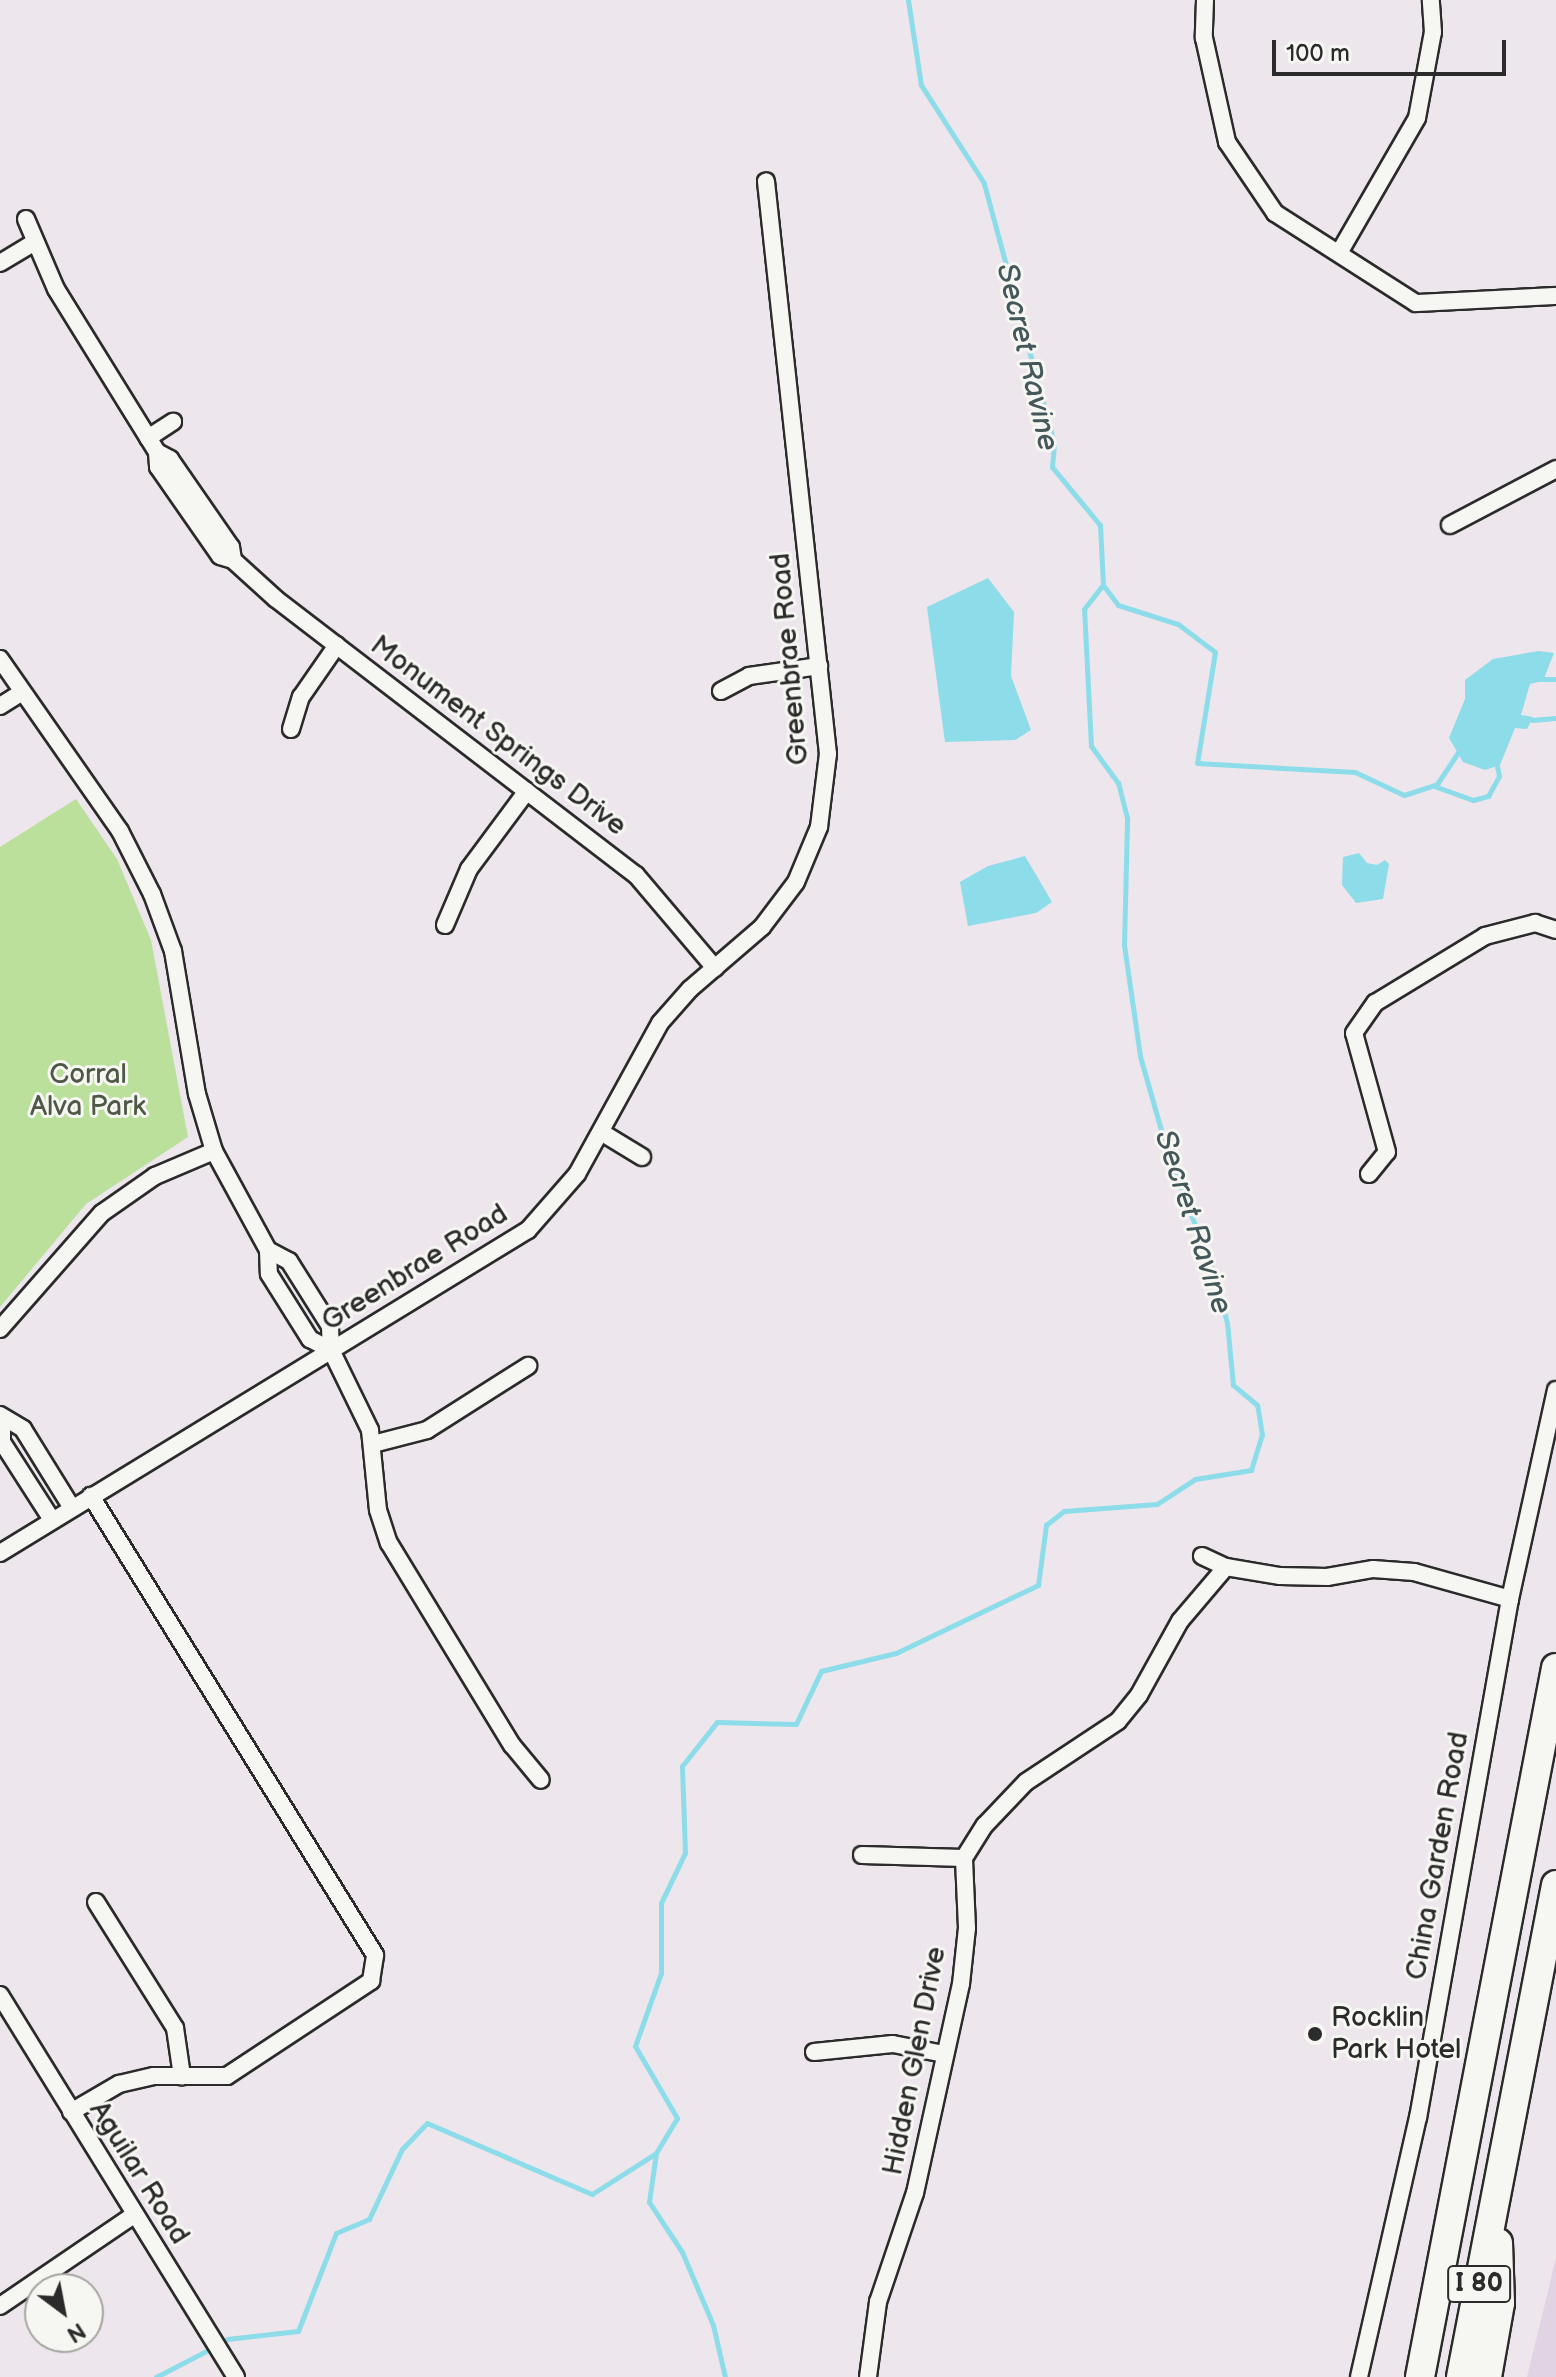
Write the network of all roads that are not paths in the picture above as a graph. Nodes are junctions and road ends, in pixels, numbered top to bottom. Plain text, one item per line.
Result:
1 (1205, 0) edge
2 (1431, 0) edge
3 (766, 181) dead end
4 (26, 219) dead end
5 (33, 243) junction
6 (1339, 253) junction
7 (0, 263) edge
8 (1556, 296) edge
9 (173, 422) dead end
10 (153, 445) junction
11 (1556, 469) edge
12 (1450, 525) dead end
13 (337, 645) junction
14 (0, 659) edge
15 (819, 666) junction
16 (721, 691) dead end
17 (21, 693) junction
18 (0, 706) edge
19 (291, 729) dead end
20 (527, 791) junction
21 (445, 925) dead end
22 (1556, 930) edge
23 (715, 968) junction
24 (601, 1132) junction
25 (214, 1151) junction
26 (642, 1157) dead end
27 (1369, 1174) dead end
28 (268, 1250) junction
29 (0, 1329) edge
30 (331, 1350) junction
31 (528, 1366) dead end
32 (1556, 1390) edge
33 (1, 1417) edge
34 (373, 1444) junction
35 (91, 1496) junction
36 (72, 1508) junction
37 (52, 1520) junction
38 (0, 1553) edge
39 (1202, 1556) dead end
40 (1226, 1567) junction
41 (1510, 1599) junction
42 (1556, 1668) edge
43 (541, 1780) dead end
44 (862, 1855) dead end
45 (964, 1858) junction
46 (1556, 1885) edge
47 (96, 1902) dead end
48 (0, 1995) edge
49 (814, 2052) dead end
50 (944, 2054) junction
51 (182, 2076) junction
52 (71, 2112) junction
53 (1497, 2190) junction
54 (134, 2215) junction
55 (1443, 2253) junction
56 (0, 2306) edge
57 (236, 2377) edge
58 (868, 2377) edge
59 (1359, 2377) edge
60 (1408, 2377) edge
61 (1420, 2377) edge
62 (1461, 2377) edge
63 (1487, 2377) edge

1 - 6 street
2 - 6 street
3 - 15 street, Greenbrae Road
4 - 5 street, Monument Springs Drive
5 - 7 street
5 - 10 street, Monument Springs Drive
6 - 8 street
9 - 10 street
10 - 13 street, Monument Springs Drive
11 - 12 street
13 - 19 street
13 - 20 street, Monument Springs Drive
14 - 17 street
15 - 16 street
15 - 23 street, Greenbrae Road
17 - 18 street
17 - 25 street
20 - 21 street
20 - 23 street, Monument Springs Drive
22 - 27 street
23 - 24 street, Greenbrae Road
24 - 26 street
24 - 30 street, Greenbrae Road
25 - 28 street
25 - 29 street
28 - 30 street
28 - 30 street
30 - 34 street
30 - 35 street, Greenbrae Road
31 - 34 street
32 - 41 street, China Garden Road
33 - 36 street
33 - 37 street
34 - 43 street
35 - 36 street, Greenbrae Road
35 - 51 street
36 - 37 street, Greenbrae Road
37 - 38 street, Greenbrae Road
39 - 40 street
40 - 41 street
40 - 45 street
41 - 59 street, China Garden Road
42 - 55 highway, I 80
44 - 45 street
45 - 50 street, Hidden Glen Drive
46 - 53 highway, I 80
47 - 51 street
48 - 52 street, Aguilar Road
49 - 50 street
50 - 58 street, Hidden Glen Drive
51 - 52 street
52 - 54 street, Aguilar Road
53 - 62 highway, I 80
53 - 63 highway
54 - 56 street
54 - 57 street, Aguilar Road
55 - 60 highway
55 - 61 highway, I 80

